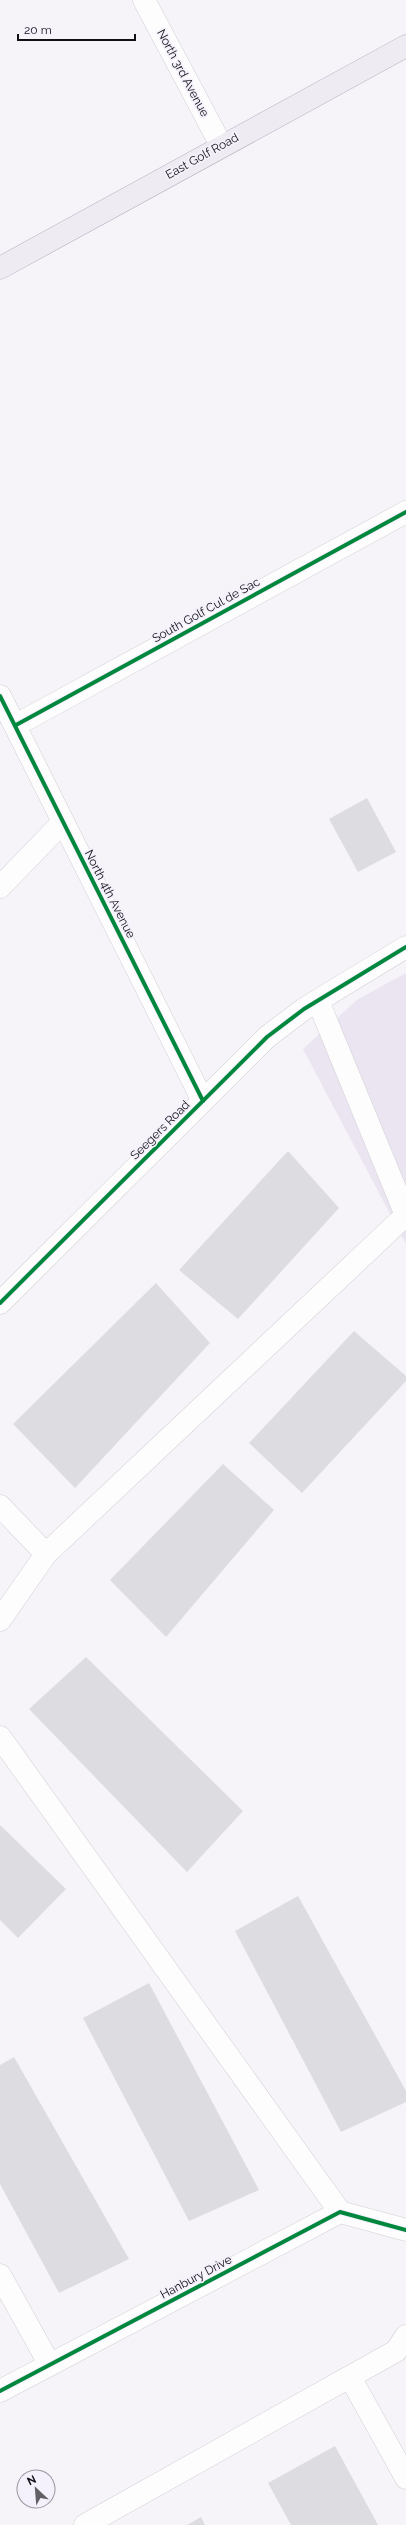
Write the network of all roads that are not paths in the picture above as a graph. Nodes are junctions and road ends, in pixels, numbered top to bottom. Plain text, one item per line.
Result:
1 (144, 0) edge
2 (406, 46) edge
3 (221, 145) junction
4 (0, 268) edge
5 (406, 512) edge
6 (0, 696) edge
7 (16, 725) junction
8 (63, 822) junction
9 (0, 887) edge
10 (406, 947) edge
11 (318, 1001) junction
12 (203, 1101) junction
13 (406, 1215) edge
14 (0, 1303) edge
15 (0, 1506) edge
16 (46, 1554) junction
17 (0, 1620) edge
18 (0, 1737) edge
19 (340, 2212) junction
20 (406, 2230) edge
21 (0, 2275) edge
22 (406, 2336) edge
23 (50, 2365) junction
24 (350, 2377) junction
25 (0, 2391) edge
26 (406, 2478) edge
27 (85, 2525) edge

1 - 3 street, North 3rd Avenue
2 - 3 main road, East Golf Road
3 - 4 main road, East Golf Road
5 - 7 street, South Golf Cul de Sac
6 - 7 street, North 4th Avenue
7 - 8 street, North 4th Avenue
8 - 9 street
8 - 12 street, North 4th Avenue
10 - 11 street, Seegers Road
11 - 12 street, Seegers Road
11 - 13 street
12 - 14 street, Seegers Road
13 - 16 street
15 - 16 street
16 - 17 street
18 - 19 street
19 - 20 street
19 - 23 street, Hanbury Drive
21 - 23 street
22 - 24 street
23 - 25 street, Hanbury Drive
24 - 26 street
24 - 27 street

